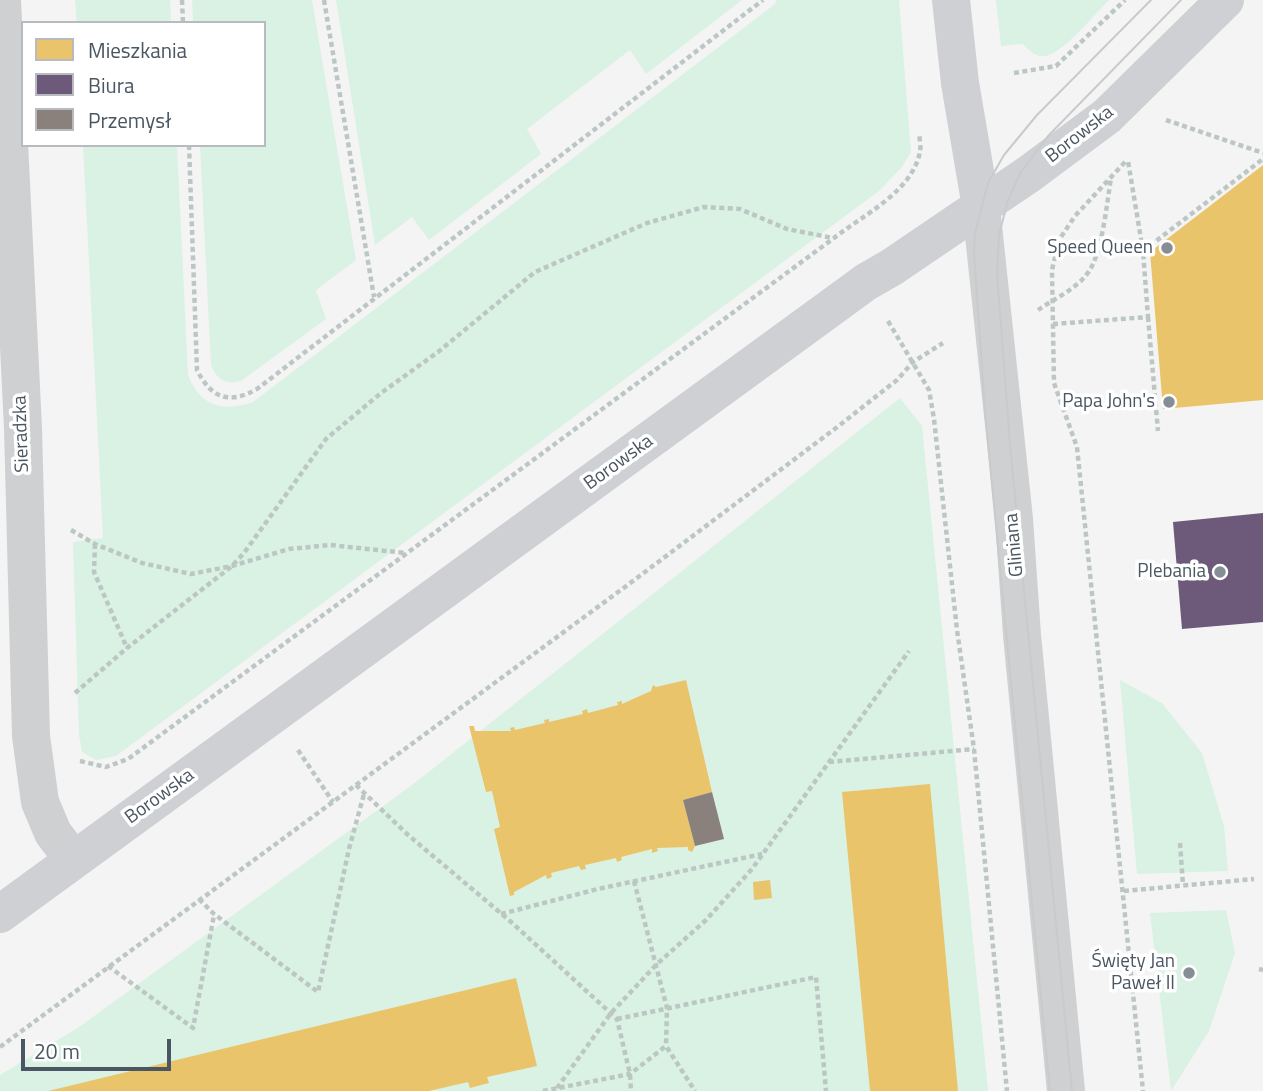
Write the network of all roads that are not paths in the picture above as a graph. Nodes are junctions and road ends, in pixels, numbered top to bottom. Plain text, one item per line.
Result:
1 (2, 0) edge
2 (950, 0) edge
3 (1226, 0) edge
4 (981, 207) junction
5 (73, 859) junction
6 (0, 914) edge
7 (1066, 1091) edge

1 - 5 street, Sieradzka
2 - 4 street, Gliniana
3 - 4 street, Borowska
4 - 5 street, Borowska
4 - 7 street, Gliniana
5 - 6 street, Borowska

